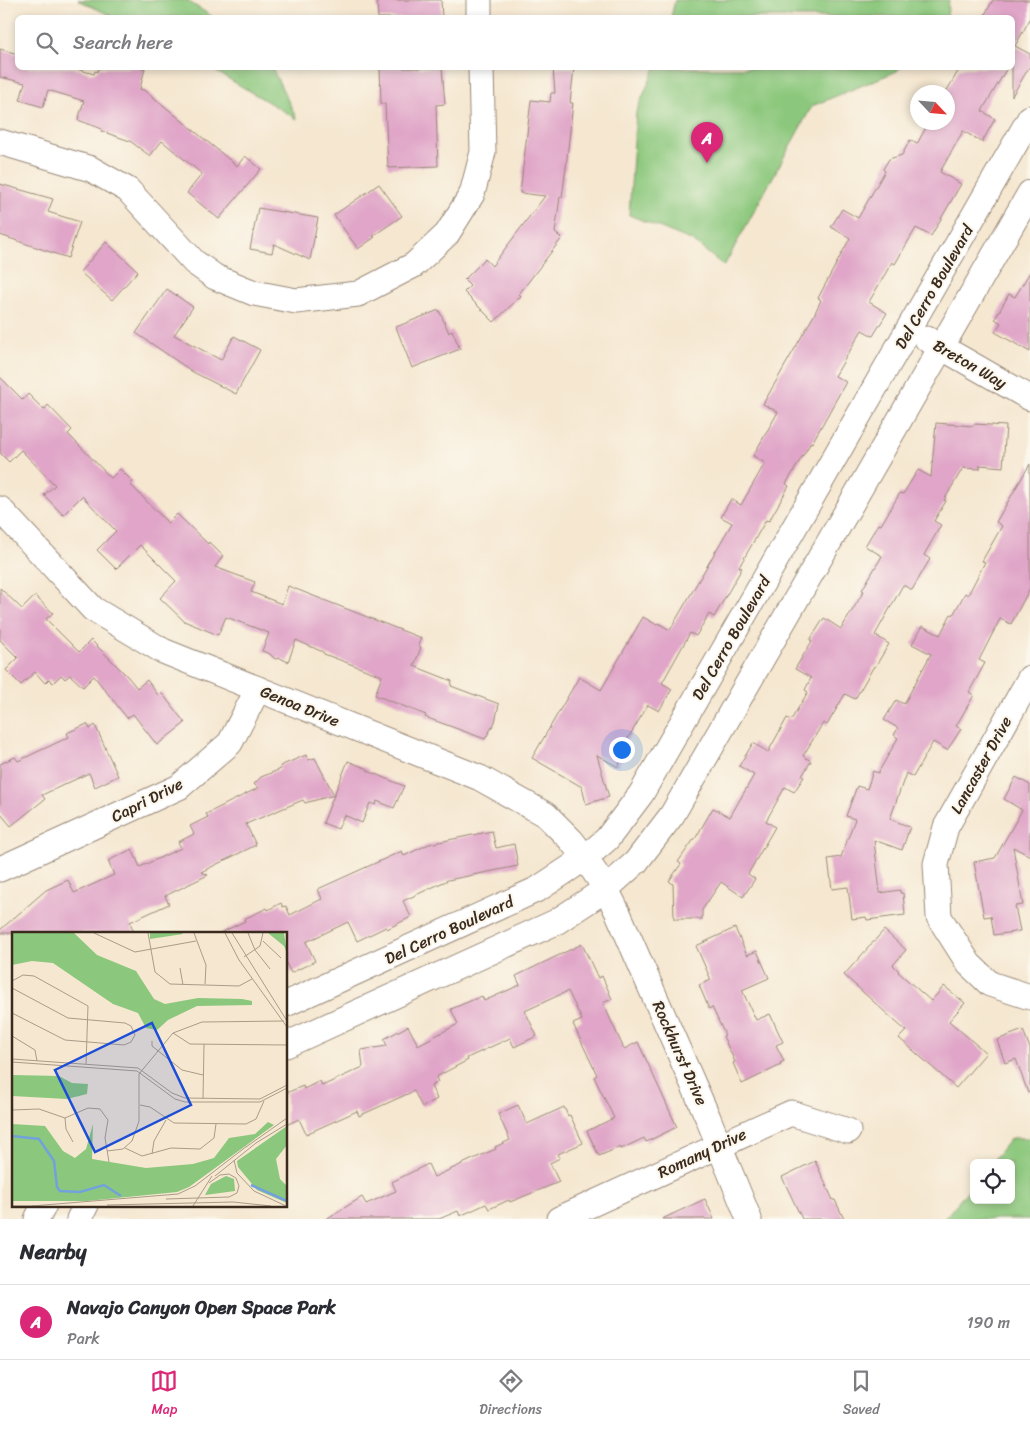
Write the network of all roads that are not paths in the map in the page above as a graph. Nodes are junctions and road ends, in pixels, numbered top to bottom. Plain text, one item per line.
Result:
1 (479, 0) edge
2 (479, 15) edge
3 (481, 70) edge
4 (1030, 118) edge
5 (0, 142) edge
6 (1030, 193) edge
7 (910, 329) junction
8 (942, 348) junction
9 (1030, 398) edge
10 (0, 509) edge
11 (1030, 678) edge
12 (258, 689) junction
13 (585, 858) junction
14 (0, 869) edge
15 (606, 889) junction
16 (1030, 998) edge
17 (288, 1003) edge
18 (288, 1044) edge
19 (848, 1131) dead end
20 (719, 1145) junction
21 (44, 1206) edge
22 (86, 1206) edge
23 (37, 1219) edge
24 (79, 1219) edge
25 (559, 1219) edge
26 (749, 1219) edge

1 - 2 street
3 - 5 street
4 - 7 street, Del Cerro Boulevard
6 - 8 street
7 - 8 street, Breton Way
7 - 13 street, Del Cerro Boulevard
8 - 9 street, Breton Way
8 - 15 street
10 - 12 street, Genoa Drive
11 - 16 street, Lancaster Drive
12 - 13 street, Genoa Drive
12 - 14 street, Capri Drive
13 - 15 street, Genoa Drive
13 - 17 street, Del Cerro Boulevard
15 - 18 street
15 - 20 street, Rockhurst Drive
19 - 20 street, Romany Drive
20 - 25 street, Romany Drive
20 - 26 street, Rockhurst Drive
21 - 23 street
22 - 24 street

